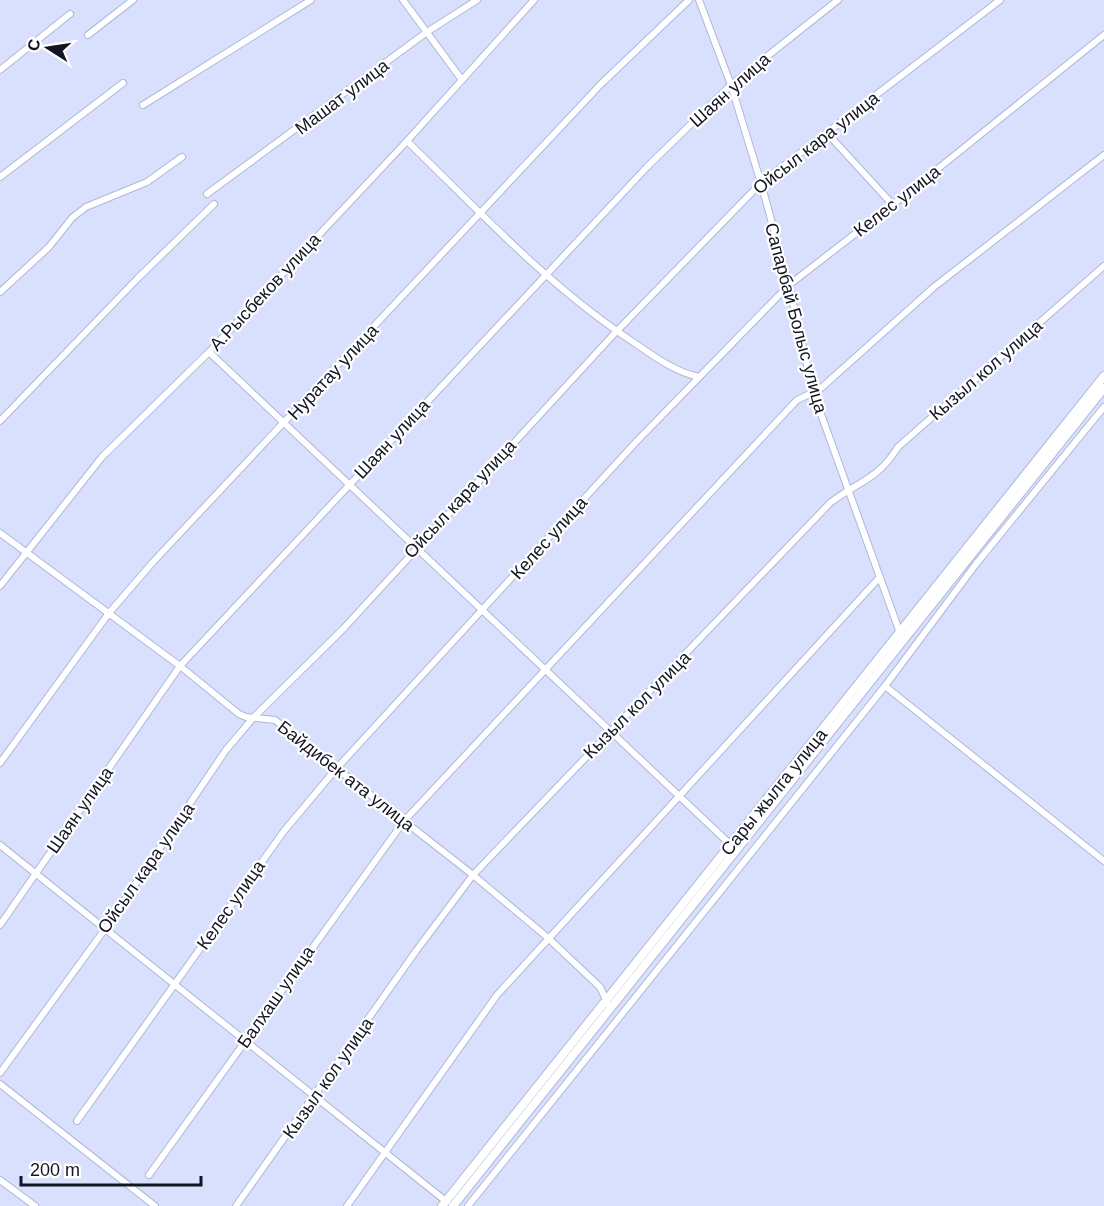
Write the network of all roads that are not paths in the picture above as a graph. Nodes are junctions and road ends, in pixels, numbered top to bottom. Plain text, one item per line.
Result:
1 (133, 0) edge
2 (311, 0) edge
3 (403, 0) edge
4 (477, 0) edge
5 (534, 0) edge
6 (689, 0) edge
7 (699, 0) edge
8 (838, 0) edge
9 (1000, 0) edge
10 (70, 14) dead end
11 (427, 32) junction
12 (88, 35) dead end
13 (1104, 35) edge
14 (0, 70) edge
15 (462, 80) junction
16 (123, 82) dead end
17 (731, 85) junction
18 (143, 105) dead end
19 (827, 133) junction
20 (407, 141) junction
21 (1104, 155) edge
22 (182, 157) dead end
23 (0, 177) edge
24 (761, 183) junction
25 (207, 194) dead end
26 (214, 204) dead end
27 (892, 206) junction
28 (482, 213) junction
29 (1104, 266) edge
30 (547, 275) junction
31 (789, 285) junction
32 (0, 292) edge
33 (616, 332) junction
34 (209, 352) junction
35 (1104, 376) edge
36 (699, 377) junction
37 (1104, 388) edge
38 (813, 392) junction
39 (1104, 407) edge
40 (0, 421) edge
41 (285, 423) junction
42 (351, 483) junction
43 (847, 490) junction
44 (0, 533) edge
45 (417, 546) junction
46 (25, 552) junction
47 (879, 578) junction
48 (0, 586) edge
49 (484, 610) junction
50 (109, 613) junction
51 (900, 633) junction
52 (180, 666) junction
53 (546, 669) junction
54 (885, 686) junction
55 (253, 718) junction
56 (611, 730) junction
57 (0, 763) edge
58 (336, 769) junction
59 (678, 795) junction
60 (404, 820) junction
61 (0, 845) edge
62 (734, 848) junction
63 (1104, 861) edge
64 (36, 873) junction
65 (473, 875) junction
66 (0, 925) edge
67 (105, 929) junction
68 (547, 937) junction
69 (176, 984) junction
70 (609, 1005) junction
71 (245, 1042) junction
72 (0, 1073) edge
73 (0, 1084) edge
74 (316, 1096) junction
75 (77, 1121) dead end
76 (385, 1150) junction
77 (149, 1175) dead end
78 (0, 1180) edge
79 (448, 1205) edge
80 (35, 1206) edge
81 (155, 1206) edge
82 (236, 1206) edge
83 (347, 1206) edge
84 (468, 1206) edge

1 - 12 street
2 - 18 street
3 - 11 street
4 - 11 street, Машат улица
5 - 15 street, А.Рысбеков улица
6 - 28 street, Нуратау улица
7 - 17 street, Сапарбай Болыс улица
8 - 17 street, Шаян улица
9 - 19 street, Ойсыл кара улица
10 - 14 street
11 - 15 street
11 - 25 street, Машат улица
13 - 27 street, Келес улица
15 - 20 street, А.Рысбеков улица
16 - 23 street
17 - 24 street, Сапарбай Болыс улица
17 - 30 street, Шаян улица
19 - 24 street, Ойсыл кара улица
19 - 27 street
20 - 28 street
20 - 34 street, А.Рысбеков улица
21 - 38 street, Балхаш улица
22 - 32 street
24 - 31 street, Сапарбай Болыс улица
24 - 33 street, Ойсыл кара улица
26 - 40 street
27 - 31 street, Келес улица
28 - 30 street
28 - 41 street, Нуратау улица
29 - 43 street, Кызыл кол улица
30 - 33 street
30 - 42 street, Шаян улица
31 - 36 street, Келес улица
31 - 38 street, Сапарбай Болыс улица
33 - 36 street
33 - 45 street, Ойсыл кара улица
34 - 41 street
34 - 46 street, А.Рысбеков улица
35 - 51 main road, Сары жылга улица
36 - 49 street, Келес улица
37 - 62 main road, Сары жылга улица
38 - 43 street, Сапарбай Болыс улица
38 - 53 street, Балхаш улица
39 - 54 street
41 - 42 street
41 - 50 street, Нуратау улица
42 - 45 street
42 - 52 street, Шаян улица
43 - 47 street, Сапарбай Болыс улица
43 - 56 street, Кызыл кол улица
44 - 46 street, Байдибек ата улица
45 - 49 street
45 - 55 street, Ойсыл кара улица
46 - 48 street, А.Рысбеков улица
46 - 50 street, Байдибек ата улица
47 - 51 street, Сапарбай Болыс улица
47 - 59 street
49 - 53 street
49 - 58 street, Келес улица
50 - 52 street, Байдибек ата улица
50 - 57 street, Нуратау улица
51 - 62 main road, Сары жылга улица
52 - 55 street, Байдибек ата улица
52 - 64 street, Шаян улица
53 - 56 street
53 - 60 street, Балхаш улица
54 - 63 street
54 - 84 street
55 - 58 street, Байдибек ата улица
55 - 67 street, Ойсыл кара улица
56 - 59 street
56 - 65 street, Кызыл кол улица
58 - 60 street, Байдибек ата улица
58 - 69 street, Келес улица
59 - 62 street
59 - 68 street
60 - 65 street, Байдибек ата улица
60 - 71 street, Балхаш улица
61 - 64 street
62 - 70 main road, Сары жылга улица
64 - 66 street, Шаян улица
64 - 67 street
65 - 68 street, Байдибек ата улица
65 - 74 street, Кызыл кол улица
67 - 69 street
67 - 72 street, Ойсыл кара улица
68 - 70 street, Байдибек ата улица
68 - 76 street
69 - 71 street
69 - 75 street, Келес улица
70 - 79 main road, Сары жылга улица
71 - 74 street
71 - 77 street, Балхаш улица
73 - 81 street
74 - 76 street
74 - 82 street, Кызыл кол улица
76 - 79 street
76 - 83 street
78 - 80 street

